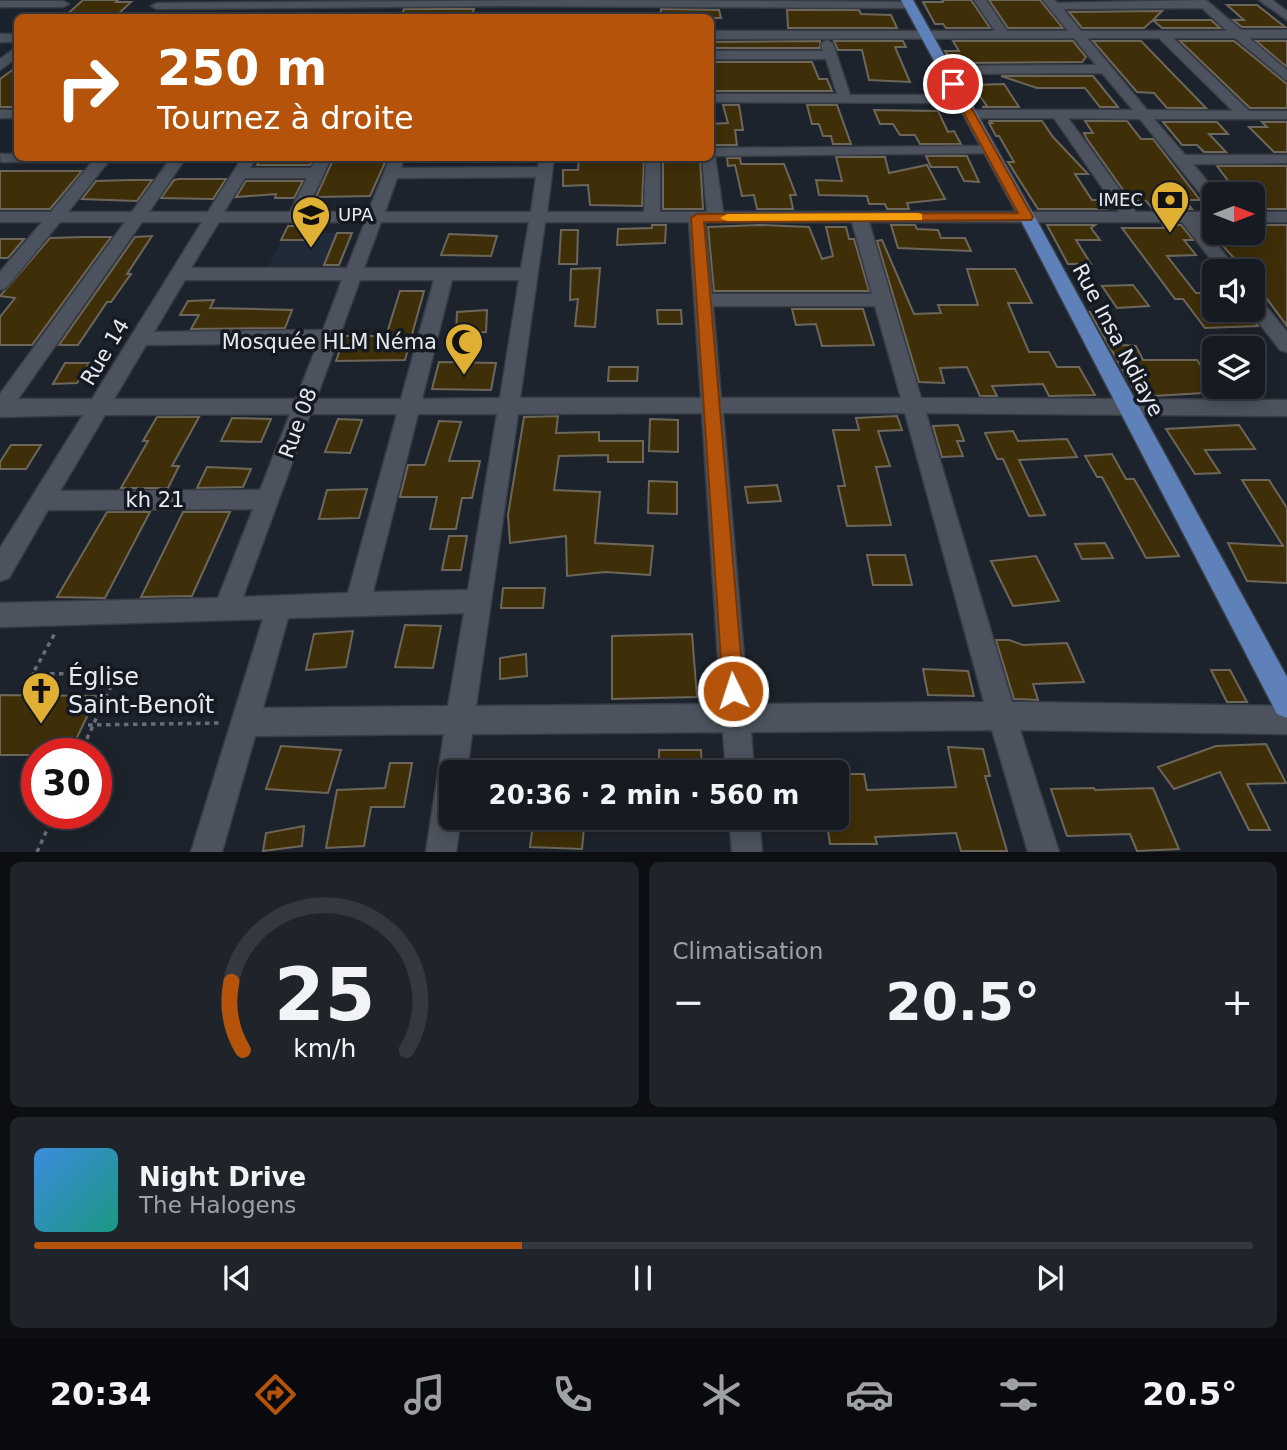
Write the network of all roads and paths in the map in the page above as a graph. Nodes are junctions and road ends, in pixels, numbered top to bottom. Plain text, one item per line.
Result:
1 (980, 0) edge
2 (1265, 0) edge
3 (66, 2) edge
4 (424, 2) edge
5 (504, 2) edge
6 (582, 2) edge
7 (1202, 2) edge
8 (354, 3) edge
9 (688, 3) edge
10 (908, 3) edge
11 (1051, 3) edge
12 (0, 4) edge
13 (157, 6) edge
14 (620, 11) edge
15 (704, 11) edge
16 (1287, 17) edge
17 (1287, 34) edge
18 (714, 35) edge
19 (824, 35) junction
20 (1163, 35) junction
21 (1237, 35) junction
22 (928, 36) junction
23 (1005, 36) junction
24 (1077, 36) junction
25 (14, 54) edge
26 (714, 55) edge
27 (831, 55) junction
28 (0, 66) edge
29 (1104, 69) junction
30 (945, 70) junction
31 (1286, 76) edge
32 (714, 97) edge
33 (845, 99) junction
34 (965, 106) junction
35 (1058, 114) junction
36 (1142, 114) junction
37 (1244, 114) junction
38 (1287, 115) edge
39 (14, 145) edge
40 (989, 150) junction
41 (714, 152) edge
42 (1, 158) edge
43 (1181, 159) junction
44 (1287, 159) edge
45 (102, 161) edge
46 (177, 161) edge
47 (323, 161) edge
48 (653, 161) edge
49 (709, 161) edge
50 (245, 165) edge
51 (394, 165) edge
52 (473, 165) edge
53 (546, 165) edge
54 (317, 173) junction
55 (1202, 185) edge
56 (859, 217) junction
57 (1027, 217) junction
58 (1131, 217) junction
59 (1187, 217) junction
60 (1202, 217) edge
61 (1265, 217) edge
62 (1287, 217) edge
63 (0, 218) edge
64 (54, 218) junction
65 (295, 218) junction
66 (374, 218) junction
67 (539, 218) junction
68 (652, 218) junction
69 (707, 218) junction
70 (136, 219) junction
71 (212, 219) junction
72 (1220, 259) edge
73 (178, 274) junction
74 (353, 274) junction
75 (529, 274) junction
76 (4, 275) edge
77 (444, 275) junction
78 (705, 300) junction
79 (883, 300) junction
80 (1265, 317) edge
81 (330, 337) junction
82 (139, 338) junction
83 (1287, 345) edge
84 (1127, 405) junction
85 (99, 406) junction
86 (510, 406) junction
87 (713, 406) junction
88 (913, 406) junction
89 (304, 407) junction
90 (411, 407) junction
91 (1, 408) edge
92 (1287, 408) edge
93 (270, 499) junction
94 (41, 501) junction
95 (0, 570) edge
96 (480, 601) junction
97 (358, 602) junction
98 (279, 607) junction
99 (226, 610) junction
100 (0, 615) edge
101 (72, 615) junction
102 (32, 674) junction
103 (26, 686) dead end
104 (1287, 704) edge
105 (1002, 716) junction
106 (735, 717) junction
107 (459, 720) junction
108 (1287, 720) edge
109 (243, 722) junction
110 (88, 725) dead end
111 (94, 725) junction
112 (88, 738) edge
113 (454, 760) edge
114 (739, 760) edge
115 (47, 829) edge
116 (444, 830) edge
117 (745, 830) edge
118 (37, 852) edge
119 (206, 852) edge
120 (441, 852) edge
121 (747, 852) edge
122 (1044, 852) edge

1 - 23 street
2 - 16 street
3 - 12 street
4 - 5 street
4 - 8 street
5 - 6 street
6 - 14 street
7 - 11 street
7 - 21 street
8 - 13 street
9 - 14 street
9 - 15 street
10 - 15 street
10 - 22 main road, Rue Insa Ndiaye
11 - 24 street
17 - 21 street
18 - 19 street
19 - 22 street
19 - 27 street
20 - 21 street
20 - 24 street
20 - 37 street
21 - 31 street
22 - 23 street
22 - 30 main road, Rue Insa Ndiaye
23 - 24 street
24 - 29 street
25 - 28 street
26 - 27 street
27 - 33 street
29 - 30 street
29 - 36 street
30 - 34 main road, Rue Insa Ndiaye
32 - 33 street
33 - 34 street
34 - 35 street
34 - 40 main road, Rue Insa Ndiaye
35 - 36 street
35 - 58 street
36 - 37 street
36 - 43 street
37 - 38 street
39 - 42 street
40 - 41 street
40 - 57 main road, Rue Insa Ndiaye
43 - 44 street
43 - 55 street
45 - 64 street
46 - 70 street
47 - 54 street
48 - 68 street
49 - 69 street
50 - 54 street
50 - 71 street, Rue 14
51 - 52 street
51 - 66 street, Rue 08
52 - 53 street
53 - 67 street
54 - 65 street
56 - 57 street
56 - 69 street
56 - 79 street
57 - 58 street
57 - 84 main road, Rue Insa Ndiaye
58 - 59 street
59 - 60 street
59 - 72 street
61 - 62 street
63 - 64 street
64 - 70 street
64 - 76 street
65 - 66 street
65 - 71 street
66 - 67 street
66 - 74 street, Rue 08
67 - 68 street
67 - 75 street
68 - 69 street
69 - 78 street
70 - 71 street
70 - 91 street
71 - 73 street, Rue 14
73 - 74 street
73 - 82 street, Rue 14
74 - 77 street
74 - 81 street, Rue 08
75 - 77 street
75 - 86 street
77 - 90 street
78 - 79 street
78 - 87 street
79 - 88 street
80 - 83 street
81 - 82 street
81 - 89 street, Rue 08
82 - 85 street, Rue 14
84 - 88 street
84 - 92 street
84 - 104 main road, Rue Insa Ndiaye
85 - 89 street
85 - 91 street
85 - 94 street, Rue 14
86 - 87 street
86 - 90 street
86 - 96 street
87 - 88 street
87 - 106 street
88 - 105 street
89 - 90 street
89 - 93 street, Rue 08
90 - 97 street
93 - 94 street, kh 21
93 - 99 street, Rue 08
94 - 95 street, Rue 14
96 - 97 street
96 - 107 street
97 - 98 street
98 - 99 street
98 - 109 street
99 - 101 street
100 - 101 street
101 - 102 path
102 - 103 path
102 - 111 path
105 - 106 street
105 - 108 street
105 - 122 street
106 - 107 street
106 - 114 street
107 - 109 street
107 - 113 street
109 - 111 path
109 - 119 street
110 - 111 path
111 - 112 path
115 - 118 path
116 - 120 street
117 - 121 street

